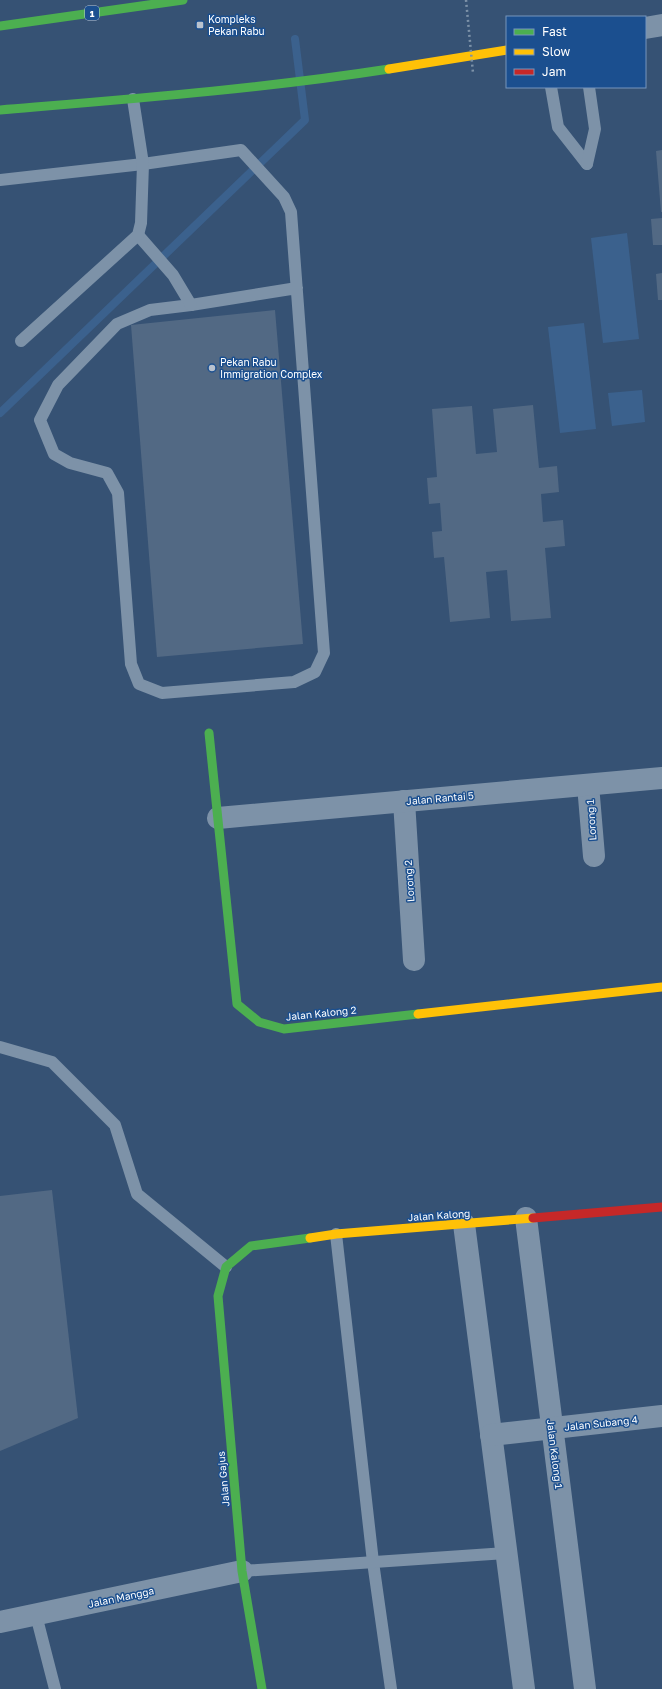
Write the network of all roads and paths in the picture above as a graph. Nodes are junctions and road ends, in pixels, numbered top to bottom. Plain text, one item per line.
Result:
1 (184, 0) edge
2 (466, 0) edge
3 (662, 25) edge
4 (0, 26) edge
5 (646, 28) edge
6 (506, 50) edge
7 (473, 73) dead end
8 (551, 88) edge
9 (590, 88) edge
10 (133, 99) junction
11 (0, 110) edge
12 (143, 164) junction
13 (0, 180) edge
14 (138, 235) junction
15 (297, 288) junction
16 (190, 305) junction
17 (21, 342) dead end
18 (209, 733) dead end
19 (662, 778) edge
20 (588, 785) junction
21 (404, 801) junction
22 (218, 818) junction
23 (594, 856) dead end
24 (414, 960) dead end
25 (662, 987) edge
26 (0, 1047) edge
27 (662, 1207) edge
28 (526, 1218) junction
29 (464, 1224) junction
30 (336, 1234) junction
31 (226, 1267) junction
32 (662, 1416) edge
33 (552, 1428) junction
34 (492, 1435) junction
35 (506, 1553) junction
36 (373, 1562) junction
37 (242, 1571) junction
38 (36, 1615) junction
39 (0, 1622) edge
40 (55, 1689) edge
41 (262, 1689) edge
42 (391, 1689) edge
43 (524, 1689) edge
44 (585, 1689) edge

1 - 4 main road, 1
2 - 7 path, bridge
3 - 5 street
6 - 10 main road
8 - 9 lane
10 - 11 main road
10 - 12 lane
12 - 13 lane
12 - 14 lane
12 - 15 lane
14 - 16 lane
14 - 17 lane
15 - 16 lane
15 - 16 lane
18 - 22 main road, Jalan Kalong 2
19 - 20 street, Jalan Rantai 5
20 - 21 street, Jalan Rantai 5
20 - 23 street, Lorong 1
21 - 22 street, Jalan Rantai 5
21 - 24 street, Lorong 2
22 - 25 main road, Jalan Kalong 2
26 - 31 lane
27 - 28 main road, Jalan Kalong
28 - 29 main road, Jalan Kalong
28 - 33 street, Jalan Kalong 1
29 - 30 main road, Jalan Kalong
29 - 34 street
30 - 31 main road, Jalan Kalong
30 - 36 lane
31 - 37 main road, Jalan Gajus
32 - 33 street, Jalan Subang 4
33 - 34 street, Jalan Subang 4
33 - 44 street, Jalan Kalong 1
34 - 35 street
35 - 36 lane
35 - 43 street
36 - 37 lane
36 - 42 lane
37 - 38 street, Jalan Mangga
37 - 41 main road, Jalan Gajus
38 - 39 street, Jalan Mangga
38 - 40 lane

